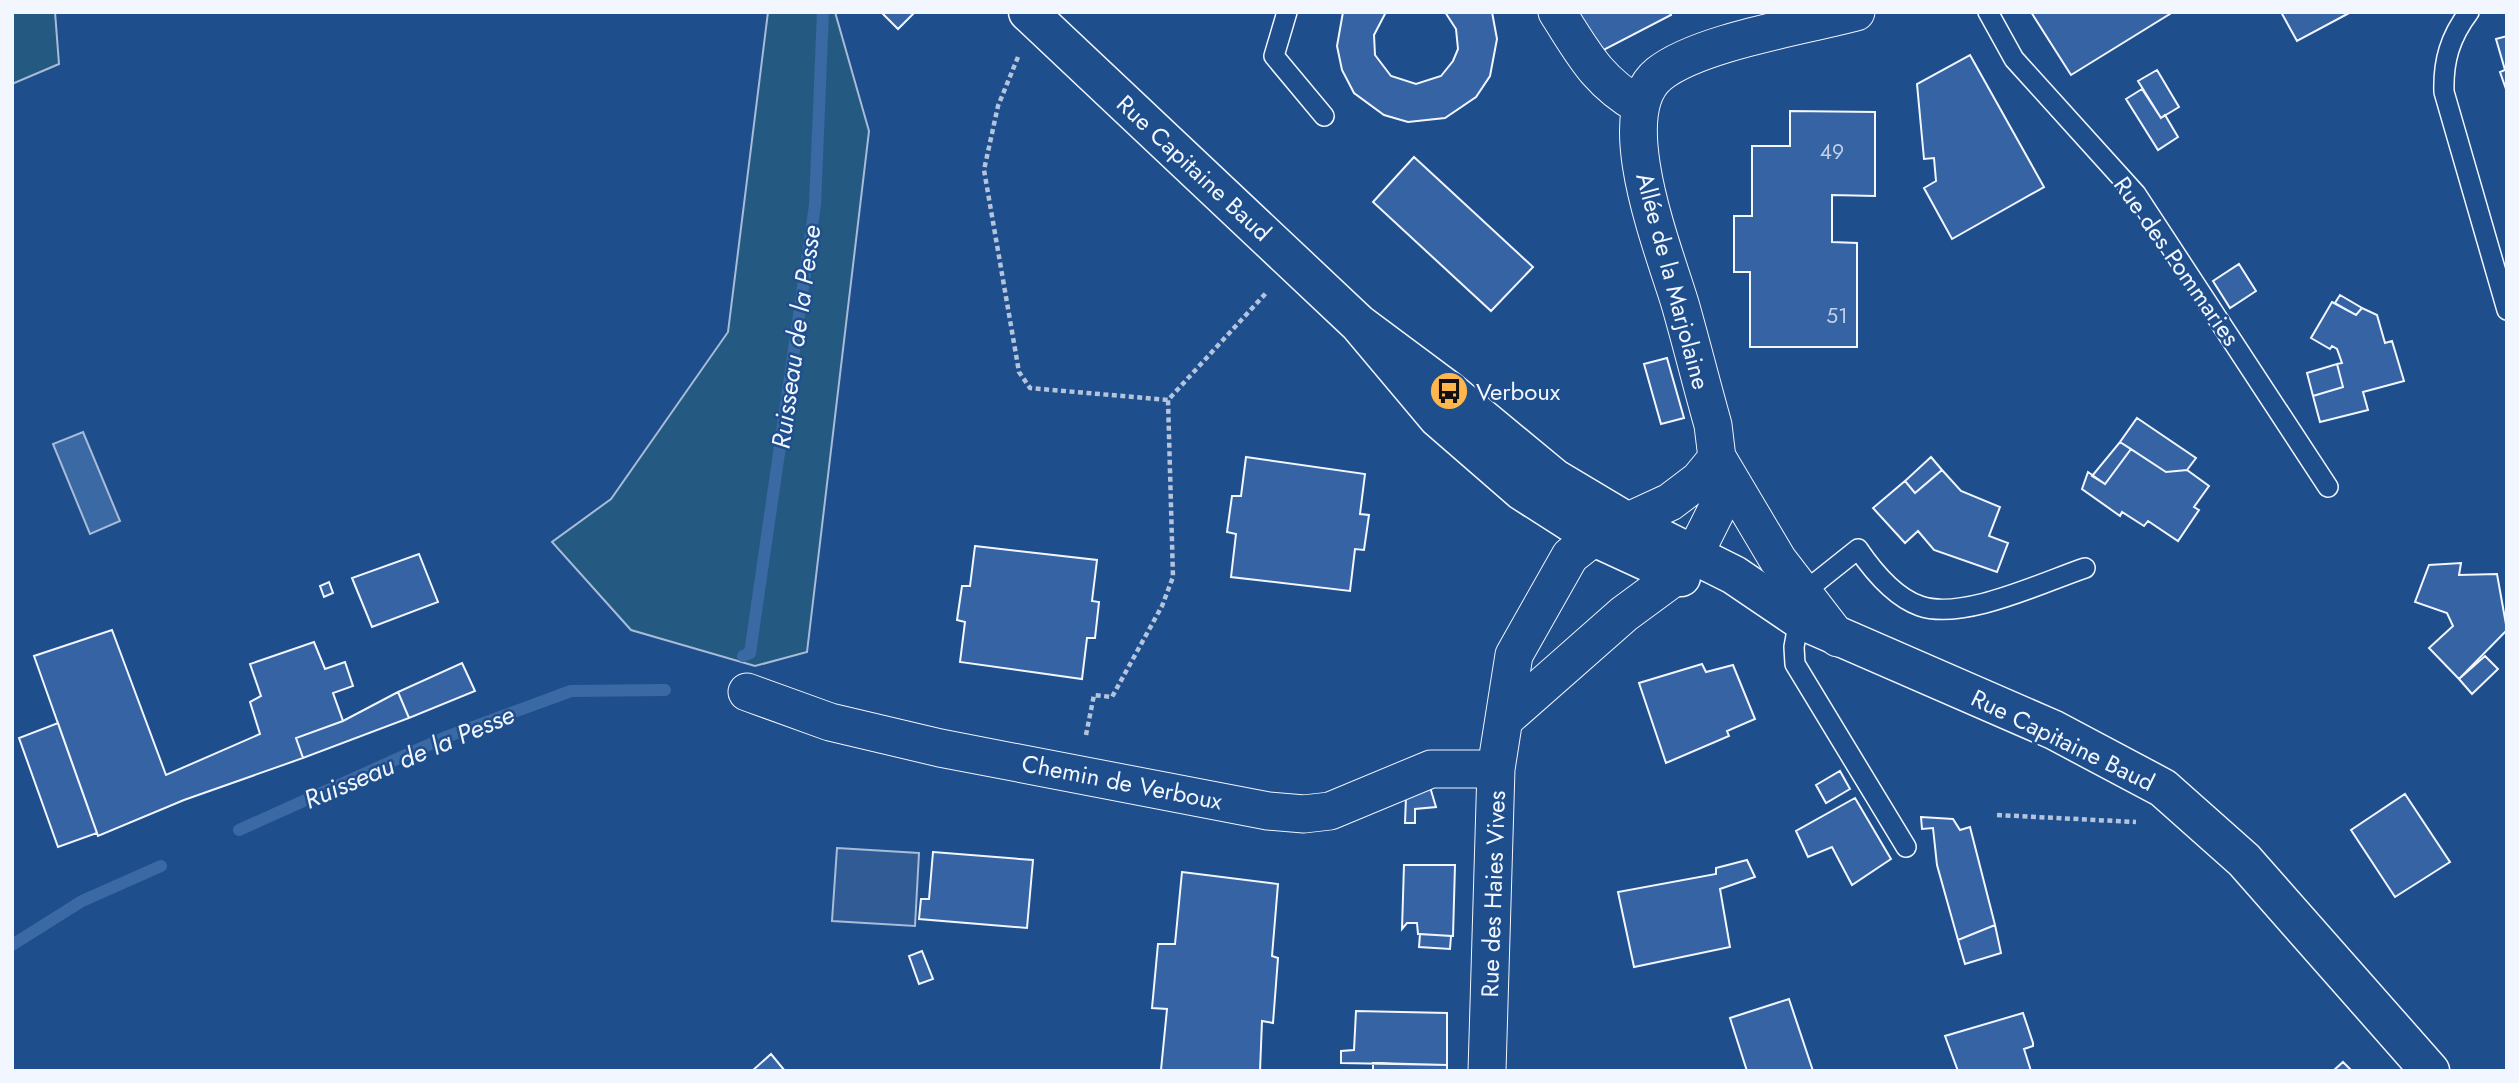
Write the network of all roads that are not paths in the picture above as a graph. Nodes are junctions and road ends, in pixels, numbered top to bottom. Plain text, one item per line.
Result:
1 (1287, 12) edge
2 (1557, 12) edge
3 (1856, 12) edge
4 (1988, 12) edge
5 (2469, 12) edge
6 (1033, 17) edge
7 (1640, 106) junction
8 (1324, 116) dead end
9 (2507, 310) edge
10 (1717, 458) junction
11 (2328, 487) dead end
12 (1610, 529) junction
13 (1686, 565) junction
14 (2085, 568) dead end
15 (1802, 605) junction
16 (747, 692) dead end
17 (1506, 718) junction
18 (1496, 769) junction
19 (1906, 847) dead end
20 (1487, 1071) edge
21 (2430, 1071) edge

1 - 8 lane
2 - 7 street
3 - 7 street
4 - 11 lane, Rue des Pommaries
5 - 9 lane
6 - 12 main road, Rue Capitaine Baud
7 - 10 street, Allée de la Marjolaine
10 - 12 street
10 - 13 street, Allée de la Marjolaine
10 - 15 street, Allée de la Marjolaine
12 - 13 main road, Rue Capitaine Baud
12 - 17 street, Rue des Haies Vives
13 - 15 main road, Rue Capitaine Baud
13 - 17 street
14 - 15 lane
15 - 19 lane
15 - 21 main road, Rue Capitaine Baud
16 - 18 street, Chemin de Verboux
17 - 18 street, Rue des Haies Vives
18 - 20 street, Rue des Haies Vives

